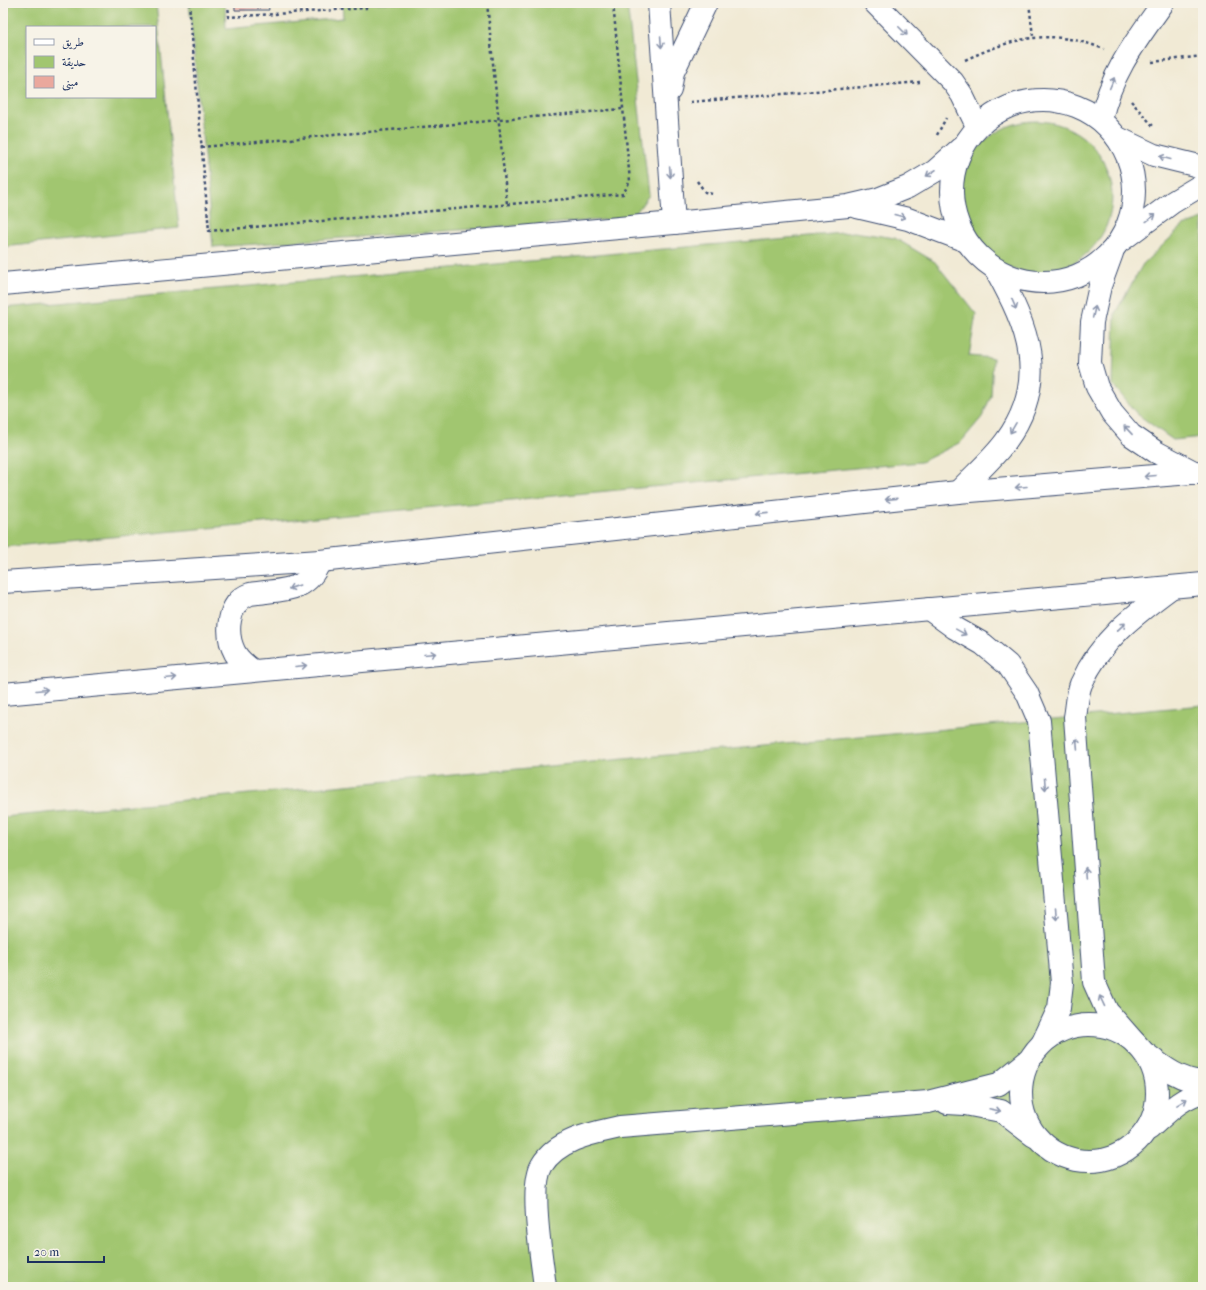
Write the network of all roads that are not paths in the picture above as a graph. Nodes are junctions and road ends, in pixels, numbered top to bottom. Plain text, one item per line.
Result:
1 (659, 3) edge
2 (706, 3) edge
3 (875, 3) edge
4 (1163, 3) edge
5 (666, 111) junction
6 (1101, 120) junction
7 (977, 126) junction
8 (1118, 138) junction
9 (961, 148) junction
10 (1203, 167) edge
11 (1203, 184) edge
12 (848, 206) junction
13 (674, 223) junction
14 (966, 241) junction
15 (1116, 246) junction
16 (996, 270) junction
17 (3, 284) edge
18 (1200, 472) edge
19 (958, 492) junction
20 (320, 560) junction
21 (3, 582) edge
22 (1203, 584) edge
23 (1172, 587) junction
24 (929, 609) junction
25 (252, 670) junction
26 (3, 694) edge
27 (1043, 1042) junction
28 (1139, 1048) junction
29 (1029, 1060) junction
30 (1203, 1082) edge
31 (1203, 1092) edge
32 (928, 1102) junction
33 (1143, 1136) junction
34 (1041, 1142) junction
35 (545, 1287) edge

1 -> 5 street
2 - 5 street
3 -> 7 street
6 -> 4 street
5 -> 13 street
6 - 7 street
6 - 8 street
7 - 9 street
10 -> 8 street
8 - 15 street
9 -> 12 street
9 - 14 street
15 -> 11 street
12 - 13 street
12 -> 14 street
13 - 17 street
14 - 16 street
15 - 16 street
18 -> 15 street
16 -> 19 street
18 -> 19 street
19 -> 20 street
20 - 21 street
20 -> 25 street
22 - 23 street
23 - 24 street
28 -> 23 street
25 -> 24 street
24 -> 27 street
26 -> 25 street
27 - 28 street
27 - 29 street
28 - 30 street
28 - 33 street
29 - 32 street
29 - 34 street
33 -> 31 street
32 -> 34 street
32 - 35 street
33 - 34 street

